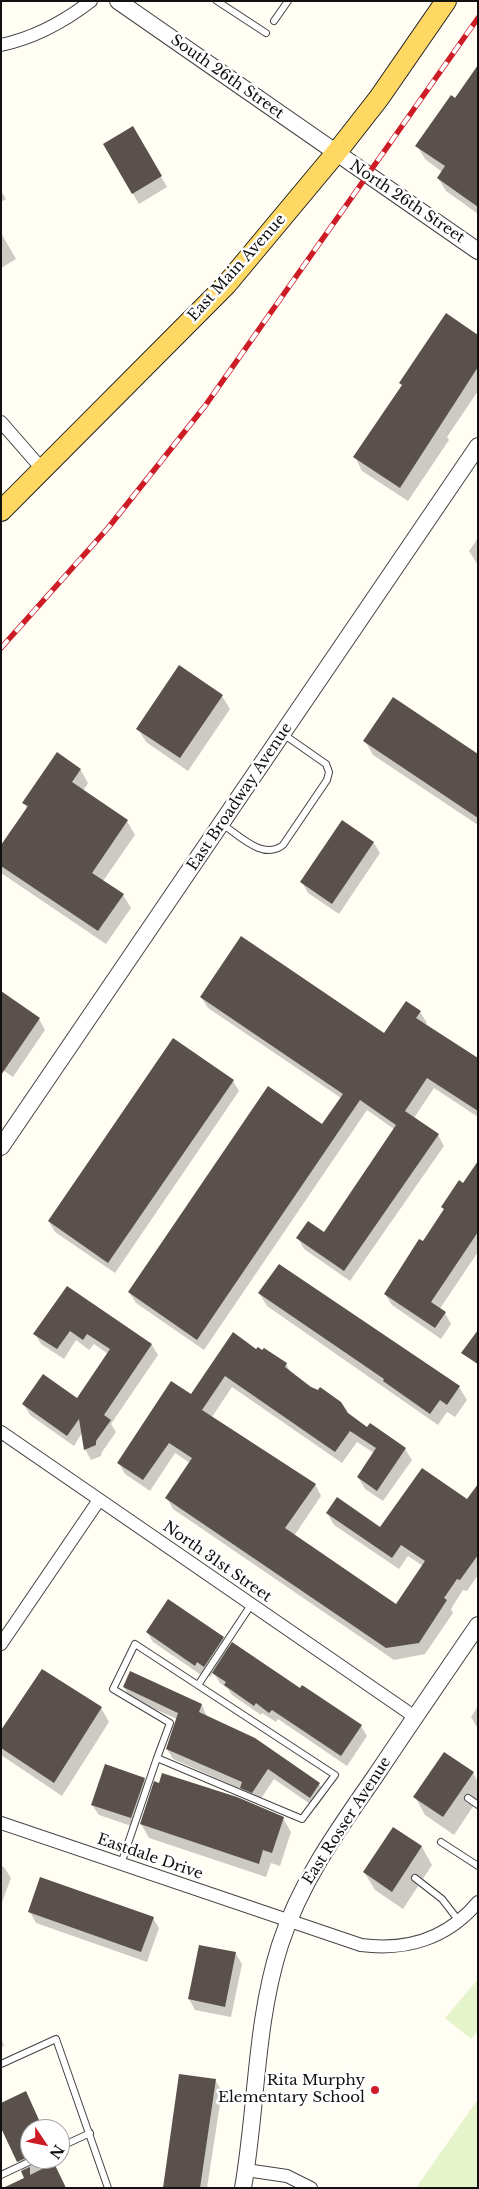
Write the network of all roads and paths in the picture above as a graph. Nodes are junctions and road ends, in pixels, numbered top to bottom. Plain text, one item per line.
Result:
1 (92, 1) edge
2 (118, 1) edge
3 (217, 1) edge
4 (288, 1) edge
5 (446, 1) edge
6 (274, 21) dead end
7 (266, 33) dead end
8 (1, 45) edge
9 (336, 154) junction
10 (478, 250) edge
11 (1, 422) edge
12 (478, 446) edge
13 (42, 469) junction
14 (1, 510) edge
15 (283, 734) junction
16 (222, 824) junction
17 (1, 1147) edge
18 (1, 1432) edge
19 (99, 1500) junction
20 (251, 1605) junction
21 (478, 1625) edge
22 (1, 1644) edge
23 (198, 1685) junction
24 (415, 1718) junction
25 (157, 1758) junction
26 (468, 1798) dead end
27 (478, 1805) edge
28 (1, 1823) edge
29 (441, 1842) dead end
30 (121, 1864) junction
31 (478, 1866) edge
32 (415, 1878) dead end
33 (478, 1902) edge
34 (289, 1921) junction
35 (459, 1921) junction
36 (1, 2064) edge
37 (90, 2133) junction
38 (70, 2142) edge
39 (20, 2166) edge
40 (246, 2170) junction
41 (1, 2175) edge
42 (108, 2188) edge
43 (243, 2188) edge
44 (312, 2188) edge

1 - 8 street
2 - 9 street, South 26th Street
3 - 7 lane
4 - 6 lane
5 - 9 main road, East Main Avenue
9 - 10 street, North 26th Street
9 - 13 main road, East Main Avenue
11 - 13 street
12 - 15 street, East Broadway Avenue
13 - 14 main road, East Main Avenue
15 - 16 street, East Broadway Avenue
15 - 16 lane
16 - 17 street, East Broadway Avenue
18 - 19 street, North 31st Street
19 - 20 street, North 31st Street
19 - 22 street
20 - 23 lane
20 - 24 street, North 31st Street
21 - 24 street, East Rosser Avenue
23 - 25 lane
23 - 25 lane
24 - 34 street, East Rosser Avenue
25 - 30 lane
26 - 27 lane
28 - 30 street, Eastdale Drive
29 - 31 lane
30 - 34 street, Eastdale Drive
32 - 35 lane
33 - 35 street, Eastdale Drive
34 - 35 street, Eastdale Drive
34 - 40 street, East Rosser Avenue
36 - 37 lane
37 - 38 lane
37 - 42 lane
39 - 41 lane
40 - 43 street, East Rosser Avenue
40 - 44 street

